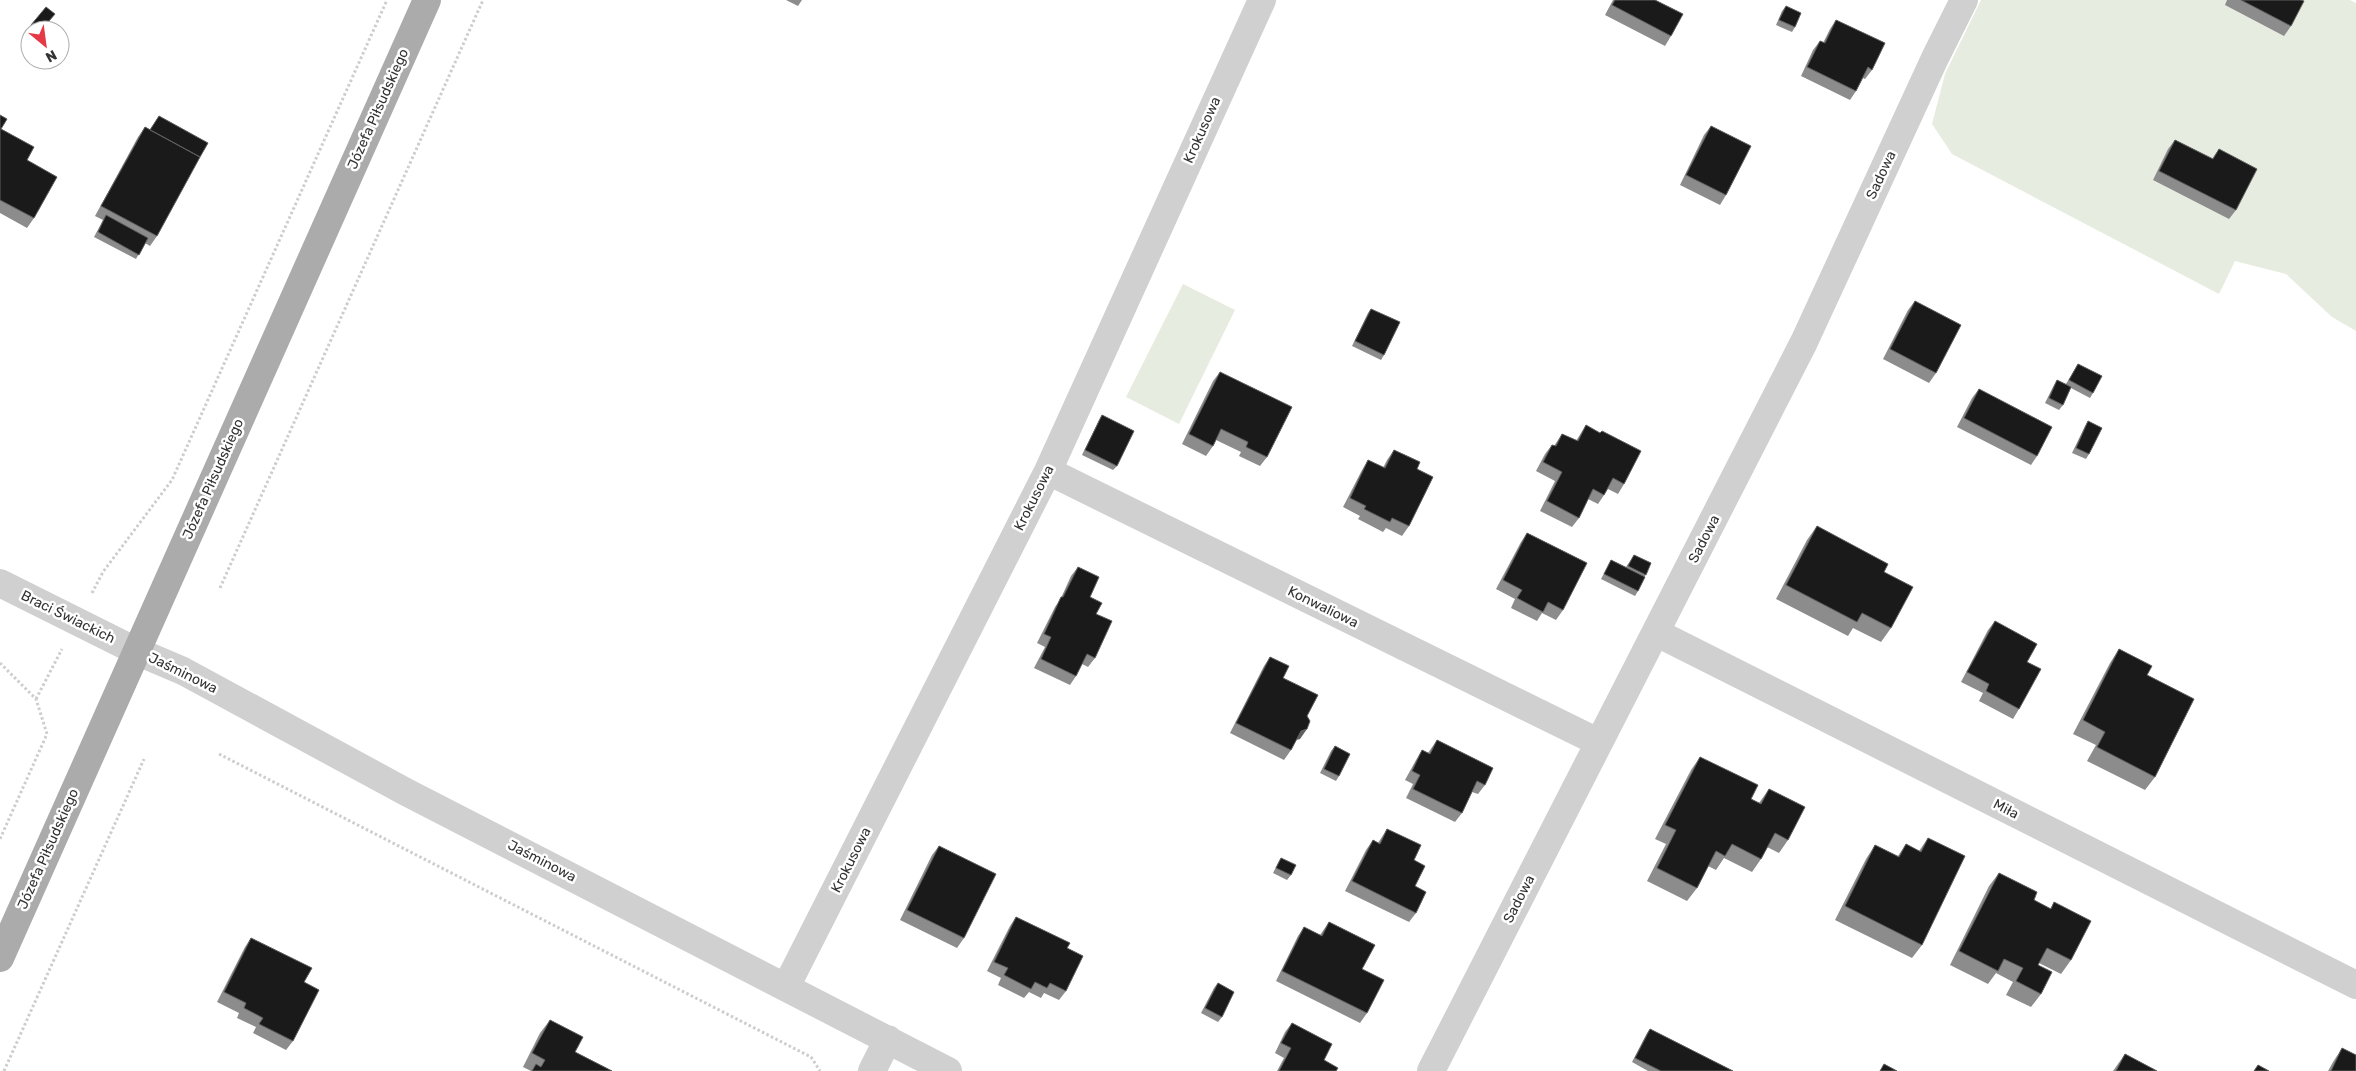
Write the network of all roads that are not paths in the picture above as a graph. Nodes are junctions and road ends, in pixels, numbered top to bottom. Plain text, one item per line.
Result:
1 (427, 0) edge
2 (1262, 0) edge
3 (1964, 0) edge
4 (1048, 471) junction
5 (0, 583) edge
6 (1656, 633) junction
7 (136, 650) junction
8 (1598, 742) junction
9 (0, 958) edge
10 (2356, 985) edge
11 (786, 987) junction
12 (888, 1039) junction
13 (872, 1071) edge
14 (948, 1071) edge
15 (1431, 1071) edge

1 - 7 main road, Józefa Piłsudskiego
2 - 4 street, Krokusowa
3 - 6 street, Sadowa
4 - 8 street, Konwaliowa
4 - 11 street, Krokusowa
5 - 7 street, Braci Świackich
6 - 8 street, Sadowa
6 - 10 street, Miła
7 - 9 main road, Józefa Piłsudskiego
7 - 11 street, Jaśminowa
8 - 15 street, Sadowa
11 - 12 street, Jaśminowa
12 - 13 street
12 - 14 street, Jaśminowa

